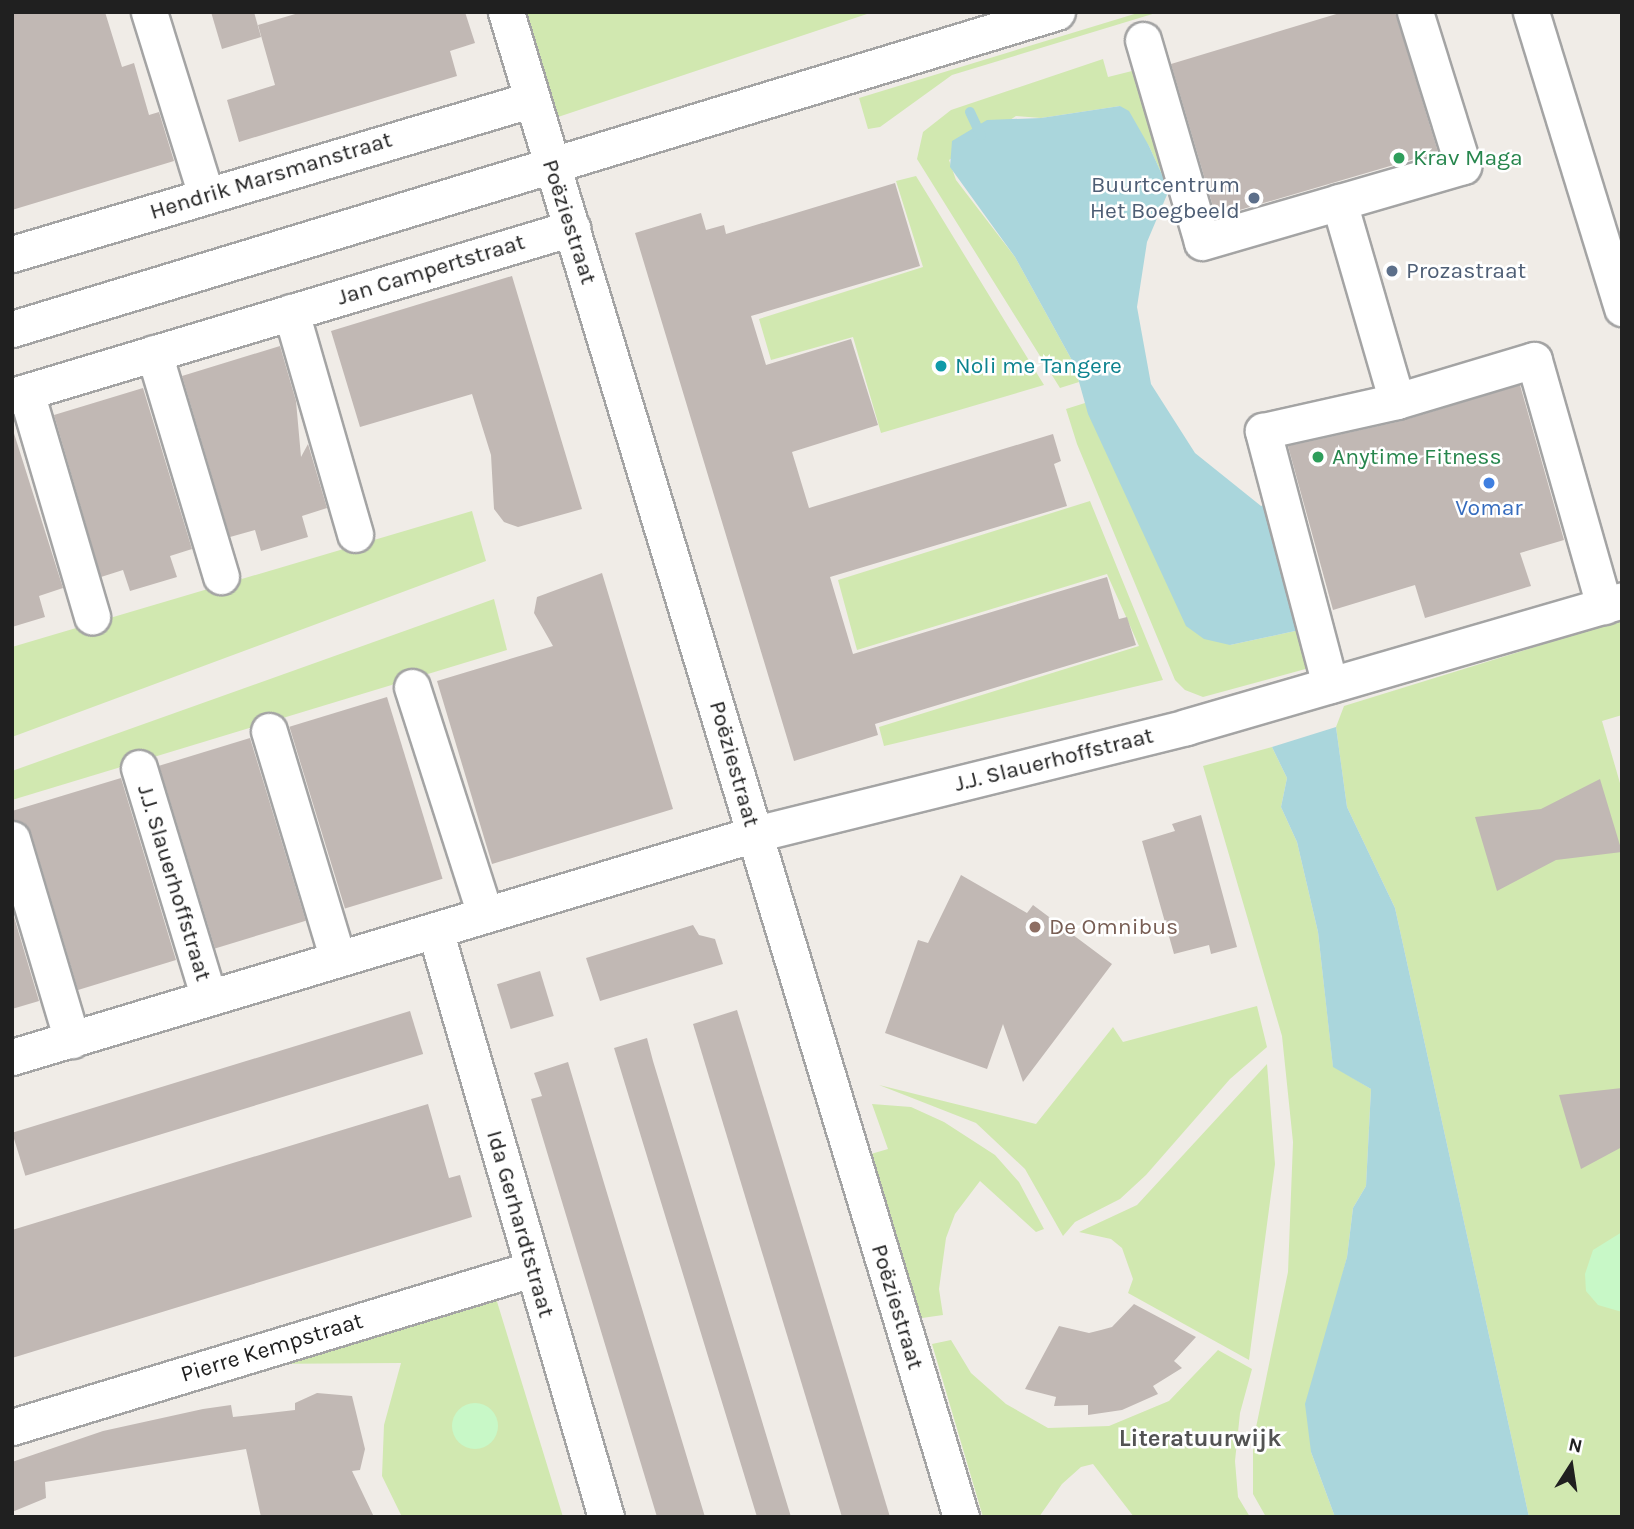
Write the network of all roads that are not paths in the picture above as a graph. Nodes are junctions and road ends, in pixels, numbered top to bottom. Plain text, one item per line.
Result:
1 (149, 12) edge
2 (506, 12) edge
3 (1057, 12) edge
4 (1415, 12) edge
5 (1531, 12) edge
6 (1143, 40) dead end
7 (530, 100) junction
8 (551, 166) junction
9 (206, 195) junction
10 (1339, 202) junction
11 (572, 228) junction
12 (12, 254) edge
13 (1622, 308) edge
14 (291, 312) junction
15 (12, 329) edge
16 (154, 353) junction
17 (19, 394) edge
18 (1396, 401) junction
19 (355, 534) dead end
20 (221, 576) dead end
21 (1613, 603) edge
22 (92, 616) dead end
23 (1330, 685) junction
24 (412, 687) dead end
25 (269, 731) dead end
26 (139, 768) dead end
27 (755, 834) junction
28 (12, 839) edge
29 (485, 915) junction
30 (435, 930) junction
31 (338, 959) junction
32 (209, 998) junction
33 (72, 1040) junction
34 (12, 1057) edge
35 (532, 1269) junction
36 (12, 1427) edge
37 (606, 1517) edge
38 (961, 1517) edge

1 - 9 street
2 - 7 street, Poëziestraat
3 - 8 street
4 - 10 street
5 - 13 street
6 - 10 street
7 - 8 street, Poëziestraat
7 - 9 street, Hendrik Marsmanstraat
8 - 11 street, Poëziestraat
8 - 15 street
9 - 12 street, Hendrik Marsmanstraat
10 - 18 street
11 - 14 street, Jan Campertstraat
11 - 27 street, Poëziestraat
14 - 16 street, Jan Campertstraat
14 - 19 street
16 - 17 street, Jan Campertstraat
16 - 20 street
17 - 22 street, Jan Campertstraat
18 - 21 street
18 - 23 street
21 - 23 street, J.J. Slauerhoffstraat
23 - 27 street, J.J. Slauerhoffstraat
24 - 29 street
25 - 31 street
26 - 32 street, J.J. Slauerhoffstraat
27 - 29 street, J.J. Slauerhoffstraat
27 - 38 street, Poëziestraat
28 - 33 street
29 - 30 street, J.J. Slauerhoffstraat
30 - 31 street, J.J. Slauerhoffstraat
30 - 35 street, Ida Gerhardtstraat
31 - 32 street, J.J. Slauerhoffstraat
32 - 33 street, J.J. Slauerhoffstraat
33 - 34 street, J.J. Slauerhoffstraat
35 - 36 street, Pierre Kempstraat
35 - 37 street, Ida Gerhardtstraat

